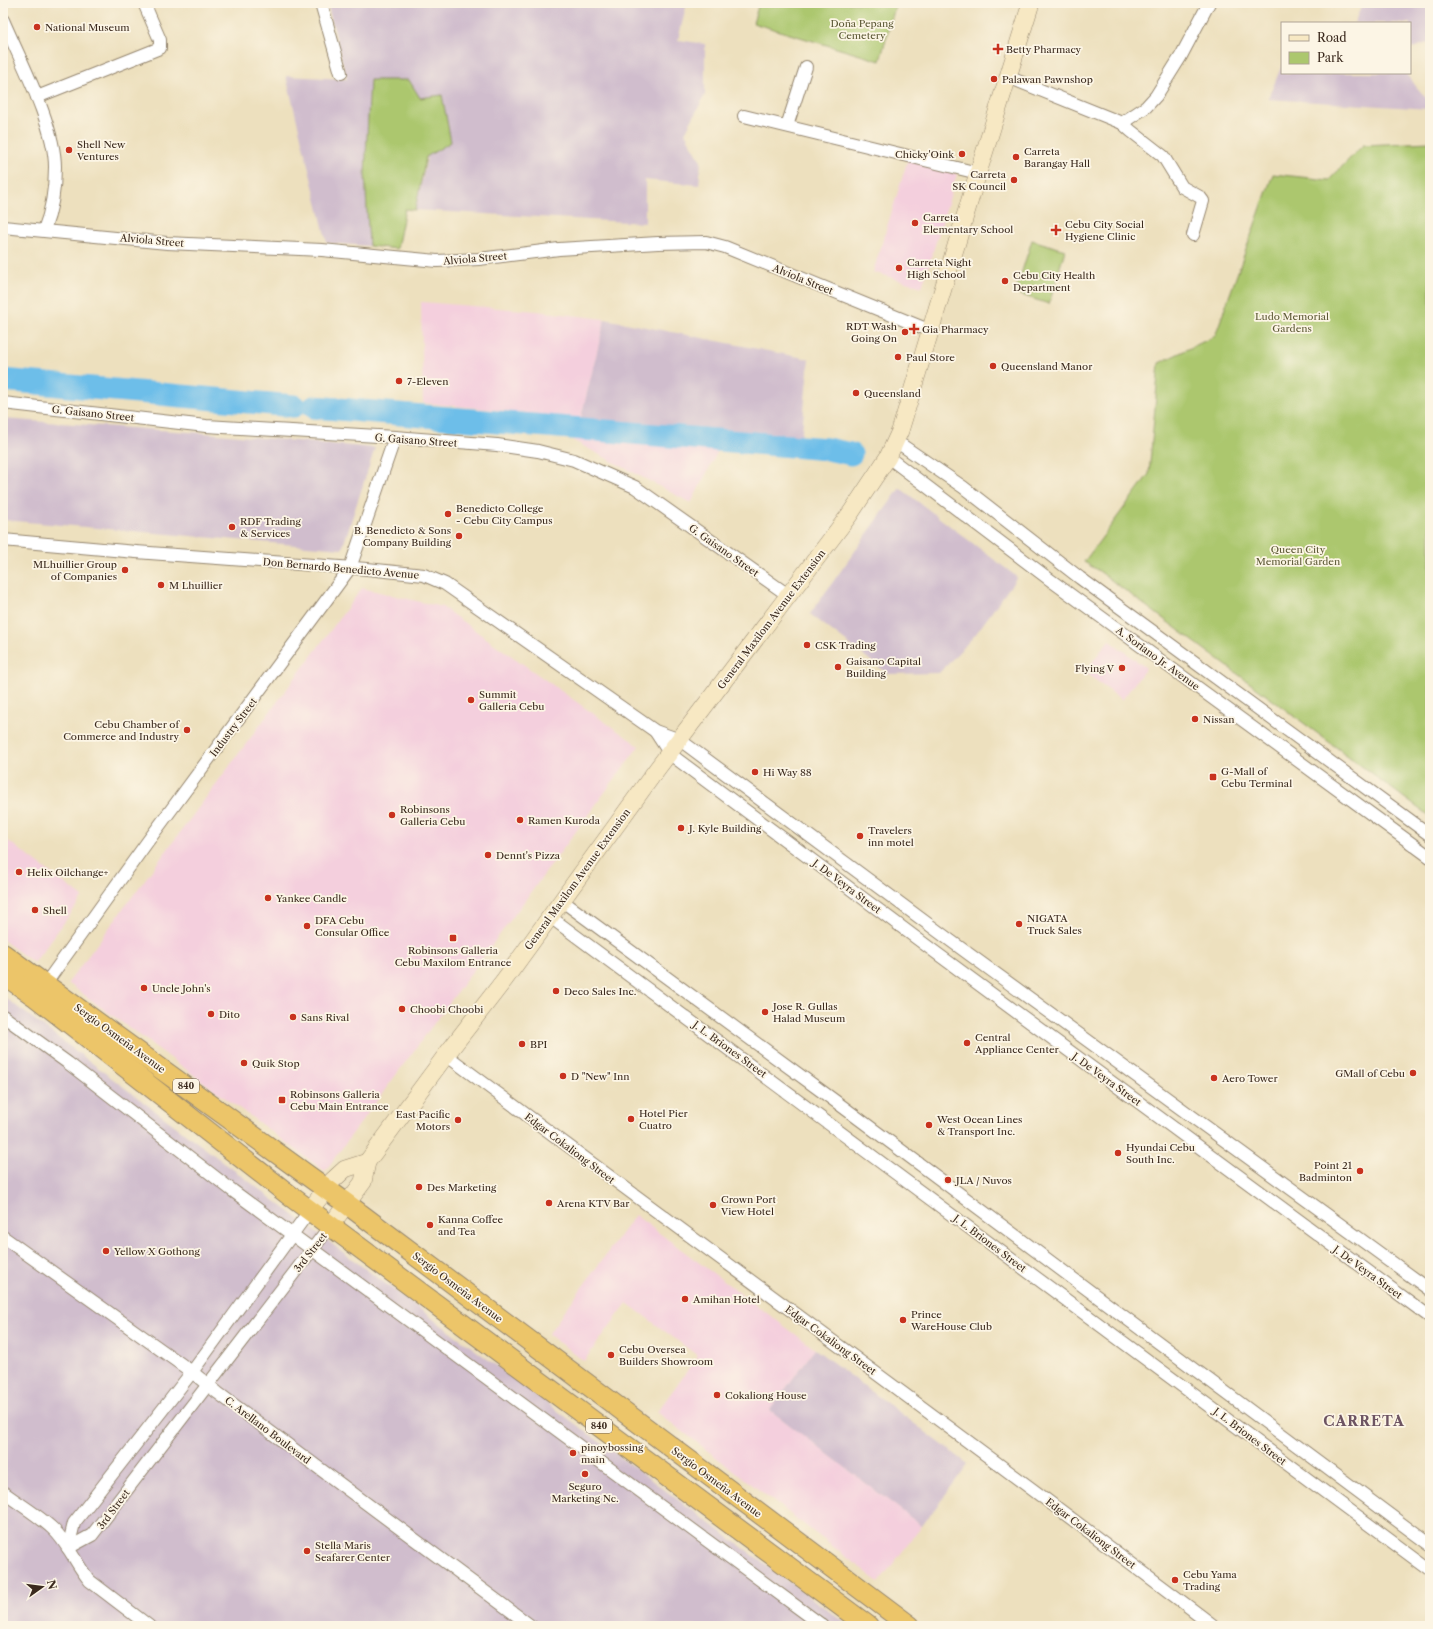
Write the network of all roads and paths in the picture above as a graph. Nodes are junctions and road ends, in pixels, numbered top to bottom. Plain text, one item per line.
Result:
1 (144, 3) edge
2 (321, 3) edge
3 (1031, 3) edge
4 (1209, 3) edge
5 (3, 20) edge
6 (806, 67) dead end
7 (341, 73) dead end
8 (1008, 77) junction
9 (36, 97) junction
10 (744, 116) dead end
11 (1122, 122) junction
12 (787, 126) junction
13 (978, 173) junction
14 (3, 227) edge
15 (44, 230) junction
16 (1193, 235) dead end
17 (931, 331) junction
18 (3, 403) edge
19 (395, 438) junction
20 (891, 450) junction
21 (3, 540) edge
22 (350, 568) junction
23 (788, 594) junction
24 (655, 731) junction
25 (680, 740) junction
26 (670, 754) junction
27 (1430, 835) edge
28 (1430, 857) edge
29 (561, 900) junction
30 (549, 916) junction
31 (951, 941) junction
32 (3, 954) edge
33 (940, 955) junction
34 (3, 974) edge
35 (40, 991) junction
36 (3, 1016) edge
37 (446, 1055) junction
38 (790, 1068) junction
39 (778, 1085) junction
40 (368, 1162) junction
41 (935, 1176) junction
42 (326, 1188) junction
43 (922, 1192) junction
44 (348, 1204) junction
45 (310, 1210) junction
46 (331, 1225) junction
47 (292, 1234) junction
48 (3, 1237) edge
49 (311, 1249) junction
50 (1430, 1290) edge
51 (1430, 1318) edge
52 (192, 1372) junction
53 (208, 1384) junction
54 (1303, 1451) junction
55 (1292, 1468) junction
56 (3, 1492) edge
57 (1430, 1545) edge
58 (68, 1548) junction
59 (1430, 1570) edge
60 (149, 1626) edge
61 (531, 1626) edge
62 (823, 1626) edge
63 (868, 1626) edge
64 (910, 1626) edge
65 (1214, 1626) edge

1 - 9 street
2 - 7 street
3 - 8 main road, General Maxilom Avenue Extension
4 - 11 street
5 - 9 street
6 - 12 street
8 - 11 street
8 - 13 main road, General Maxilom Avenue Extension
9 - 15 street
10 - 12 street
11 - 16 street
12 - 13 street
13 - 17 main road, General Maxilom Avenue Extension
14 - 15 street, Alviola Street
15 - 17 street, Alviola Street
17 - 20 main road, General Maxilom Avenue Extension
18 - 19 street, G. Gaisano Street
19 - 22 street, Industry Street
19 - 23 street, G. Gaisano Street
20 - 23 main road, General Maxilom Avenue Extension
20 - 27 street, A. Soriano Jr. Avenue
20 - 28 street, A. Soriano Jr. Avenue
21 - 22 street, Don Bernardo Benedicto Avenue
22 - 24 street, Don Bernardo Benedicto Avenue
22 - 35 street, Industry Street
23 - 25 main road, General Maxilom Avenue Extension
24 - 25 street, Don Bernardo Benedicto Avenue
24 - 26 street, Don Bernardo Benedicto Avenue
25 - 26 main road, General Maxilom Avenue Extension
25 - 31 street, J. De Veyra Street
26 - 29 main road, General Maxilom Avenue Extension
26 - 33 street, J. De Veyra Street
29 - 30 main road, General Maxilom Avenue Extension
29 - 38 street, J. L. Briones Street
30 - 37 main road, General Maxilom Avenue Extension
30 - 39 street, J. L. Briones Street
31 - 33 street
31 - 50 street, J. De Veyra Street
32 - 35 highway, Sergio Osmeña Avenue / 840
33 - 51 street, J. De Veyra Street
34 - 35 highway, Sergio Osmeña Avenue / 840
35 - 42 highway, Sergio Osmeña Avenue / 840
35 - 45 highway, Sergio Osmeña Avenue / 840
36 - 47 street
37 - 40 main road, General Maxilom Avenue Extension
37 - 65 street, Edgar Cokaliong Street
38 - 39 street
38 - 41 street, J. L. Briones Street
39 - 43 street, J. L. Briones Street
40 - 42 main road
40 - 44 main road, General Maxilom Avenue Extension
41 - 43 street
41 - 54 street, J. L. Briones Street
42 - 44 highway, Sergio Osmeña Avenue / 840
42 - 45 main road
43 - 55 street, J. L. Briones Street
44 - 46 main road, General Maxilom Avenue Extension
44 - 64 highway, Sergio Osmeña Avenue / 840
45 - 46 highway, Sergio Osmeña Avenue / 840
45 - 47 street
46 - 49 street, 3rd Street
46 - 63 highway, Sergio Osmeña Avenue / 840
47 - 49 street
47 - 52 street
48 - 52 street, C. Arellano Boulevard
49 - 53 street, 3rd Street
49 - 62 street
52 - 53 street, C. Arellano Boulevard
52 - 58 street
53 - 58 street, 3rd Street
53 - 61 street, C. Arellano Boulevard
54 - 55 street
54 - 57 street, J. L. Briones Street
55 - 59 street, J. L. Briones Street
56 - 58 street
58 - 60 street

